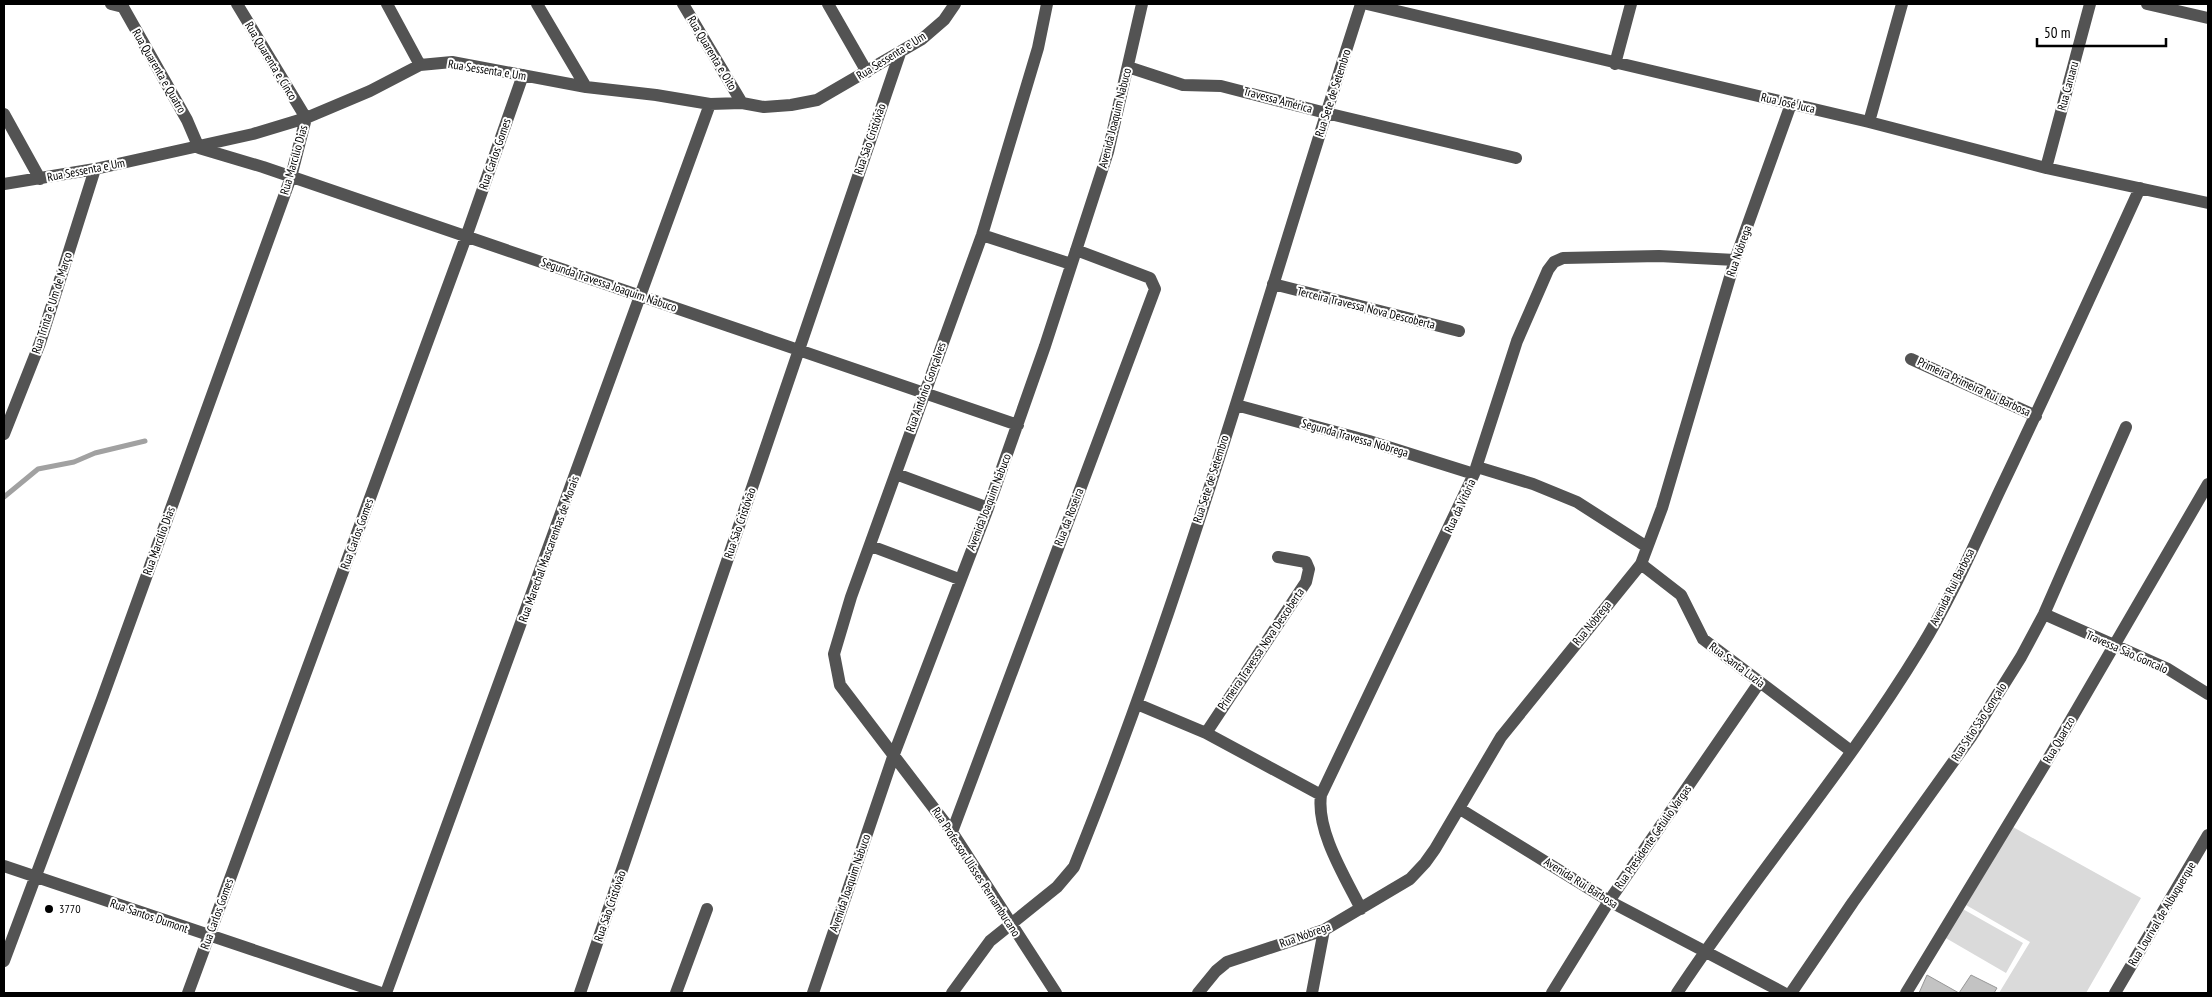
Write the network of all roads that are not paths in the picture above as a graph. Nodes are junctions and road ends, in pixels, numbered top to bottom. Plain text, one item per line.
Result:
1 (111, 4) edge
2 (237, 4) edge
3 (386, 4) edge
4 (537, 4) edge
5 (683, 4) edge
6 (828, 4) edge
7 (955, 4) edge
8 (1047, 4) edge
9 (1142, 4) edge
10 (1361, 4) edge
11 (1367, 4) edge
12 (1631, 4) edge
13 (1902, 4) edge
14 (2090, 4) edge
15 (2147, 4) edge
16 (2208, 18) edge
17 (900, 53) junction
18 (1615, 64) junction
19 (420, 65) junction
20 (1128, 67) junction
21 (867, 72) junction
22 (523, 75) junction
23 (586, 87) junction
24 (742, 103) junction
25 (710, 104) junction
26 (1792, 104) junction
27 (1326, 113) junction
28 (4, 114) edge
29 (306, 118) junction
30 (1869, 122) junction
31 (199, 148) junction
32 (1516, 158) dead end
33 (2046, 168) junction
34 (95, 169) junction
35 (291, 177) junction
36 (40, 179) junction
37 (4, 184) edge
38 (2140, 188) junction
39 (2208, 203) edge
40 (982, 235) junction
41 (466, 237) junction
42 (1076, 250) junction
43 (1735, 260) junction
44 (1071, 264) junction
45 (1273, 284) junction
46 (642, 296) junction
47 (1459, 331) dead end
48 (798, 349) junction
49 (1911, 359) dead end
50 (923, 392) junction
51 (1236, 405) junction
52 (2036, 416) junction
53 (1018, 425) junction
54 (2126, 427) dead end
55 (4, 434) edge
56 (1476, 471) junction
57 (896, 474) junction
58 (2208, 484) edge
59 (988, 508) junction
60 (871, 546) junction
61 (1646, 547) junction
62 (1278, 557) dead end
63 (1641, 564) junction
64 (959, 579) junction
65 (2044, 614) junction
66 (2114, 646) junction
67 (1759, 682) junction
68 (2208, 694) edge
69 (1137, 704) junction
70 (1206, 732) junction
71 (1851, 750) junction
72 (894, 754) junction
73 (1321, 795) junction
74 (1460, 809) junction
75 (952, 832) junction
76 (2208, 835) edge
77 (4, 866) edge
78 (35, 876) junction
79 (1608, 901) junction
80 (707, 909) dead end
81 (1361, 909) junction
82 (1011, 926) junction
83 (1324, 930) junction
84 (209, 937) junction
85 (1704, 951) junction
86 (4, 962) edge
87 (188, 993) edge
88 (381, 993) edge
89 (386, 993) edge
90 (580, 993) edge
91 (676, 993) edge
92 (813, 993) edge
93 (952, 993) edge
94 (1056, 993) edge
95 (1198, 993) edge
96 (1312, 993) edge
97 (1552, 993) edge
98 (1677, 993) edge
99 (1784, 993) edge
100 (1791, 993) edge
101 (1906, 993) edge
102 (2115, 993) edge

1 - 31 street, Rua Quarenta e Quatro
2 - 29 street, Rua Quarenta e Cinco
3 - 19 street
4 - 23 street
5 - 24 street, Rua Quarenta e Oito
6 - 21 street
7 - 17 street, Rua Sessenta e Um
8 - 40 street, Rua Antônio Gonçalves
9 - 20 street, Avenida Joaquim Nabuco
10 - 27 street, Rua Sete de Setembro
11 - 18 street, Rua José Juca
12 - 18 street
13 - 30 street
14 - 33 street, Rua Caruaru
15 - 16 street
17 - 21 street, Rua Sessenta e Um
17 - 48 street, Rua São Cristóvão
18 - 26 street, Rua José Juca
19 - 22 street, Rua Sessenta e Um
19 - 29 street, Rua Sessenta e Um
20 - 27 street, Travessa América
20 - 42 street, Avenida Joaquim Nabuco
21 - 24 street, Rua Sessenta e Um
22 - 23 street, Rua Sessenta e Um
22 - 41 street, Rua Carlos Gomes
23 - 25 street, Rua Sessenta e Um
24 - 25 street, Rua Sessenta e Um
25 - 46 street, Rua Marechal Mascarenhas de Morais
26 - 30 street, Rua José Juca
26 - 43 street, Rua Nóbrega
27 - 32 street, Travessa América
27 - 45 street, Rua Sete de Setembro
28 - 36 street
29 - 31 street, Rua Sessenta e Um
29 - 35 street, Rua Marcílio Dias
30 - 33 street, Rua José Juca
31 - 34 street, Rua Sessenta e Um
31 - 35 street, Segunda Travessa Joaquim Nabuco
33 - 38 street, Rua José Juca
34 - 36 street, Rua Sessenta e Um
34 - 55 street, Rua Trinta e Um de Março
35 - 41 street, Segunda Travessa Joaquim Nabuco
35 - 78 street, Rua Marcílio Dias
36 - 37 street, Rua Sessenta e Um
38 - 39 street, Rua José Juca
38 - 52 street, Avenida Rui Barbosa
40 - 44 street
40 - 50 street, Rua Antônio Gonçalves
41 - 46 street, Segunda Travessa Joaquim Nabuco
41 - 84 street, Rua Carlos Gomes
42 - 44 street, Avenida Joaquim Nabuco
42 - 75 street, Rua da Roseira
43 - 56 street, Rua da Vitória
43 - 61 street, Rua Nóbrega
44 - 53 street, Avenida Joaquim Nabuco
45 - 47 street, Terceira Travessa Nova Descoberta
45 - 51 street, Rua Sete de Setembro
46 - 48 street, Segunda Travessa Joaquim Nabuco
46 - 89 street, Rua Marechal Mascarenhas de Morais
48 - 50 street, Segunda Travessa Joaquim Nabuco
48 - 90 street, Rua São Cristóvão
49 - 52 street, Primeira Primeira Rui Barbosa
50 - 53 street, Segunda Travessa Joaquim Nabuco
50 - 57 street, Rua Antônio Gonçalves
51 - 56 street, Segunda Travessa Nóbrega
51 - 69 street, Rua Sete de Setembro
52 - 71 street, Avenida Rui Barbosa
53 - 59 street, Avenida Joaquim Nabuco
54 - 65 street, Rua Sítio São Gonçalo
56 - 61 street, Segunda Travessa Nóbrega
56 - 73 street, Rua da Vitória
57 - 59 street
57 - 60 street, Rua Antônio Gonçalves
58 - 66 street, Rua Quartzo
59 - 64 street, Avenida Joaquim Nabuco
60 - 64 street
60 - 72 street, Rua Antônio Gonçalves
61 - 63 street, Rua Nóbrega
62 - 70 street, Primeira Travessa Nova Descoberta
63 - 67 street, Rua Santa Luzia
63 - 74 street, Rua Nóbrega
64 - 72 street, Avenida Joaquim Nabuco
65 - 66 street, Travessa São Goncalo
65 - 100 street, Rua Sítio São Gonçalo
66 - 68 street, Travessa São Goncalo
66 - 101 street, Rua Quartzo
67 - 71 street, Rua Santa Luzia
67 - 79 street, Rua Presidente Getúlio Vargas
69 - 70 street
69 - 82 street, Rua Sete de Setembro
70 - 73 street
71 - 85 street, Avenida Rui Barbosa
72 - 75 street, Rua Professor Ulisses Pernambucano
72 - 92 street, Avenida Joaquim Nabuco
73 - 81 street, Rua da Vitória
74 - 79 street, Avenida Rui Barbosa
74 - 81 street, Rua Nóbrega
75 - 82 street, Rua Professor Ulisses Pernambucano
76 - 102 street, Rua Lourival de Albuquerque
77 - 78 street, Rua Santos Dumont
78 - 84 street, Rua Santos Dumont
78 - 86 street, Rua Marcílio Dias
79 - 85 street, Avenida Rui Barbosa
79 - 97 street, Rua Presidente Getúlio Vargas
80 - 91 street
81 - 83 street, Rua Nóbrega
82 - 93 street, Rua Sete de Setembro
82 - 94 street, Rua Professor Ulisses Pernambucano
83 - 95 street, Rua Nóbrega
83 - 96 street
84 - 87 street, Rua Carlos Gomes
84 - 88 street, Rua Santos Dumont
85 - 98 street, Avenida Rui Barbosa
85 - 99 street, Avenida Rui Barbosa

